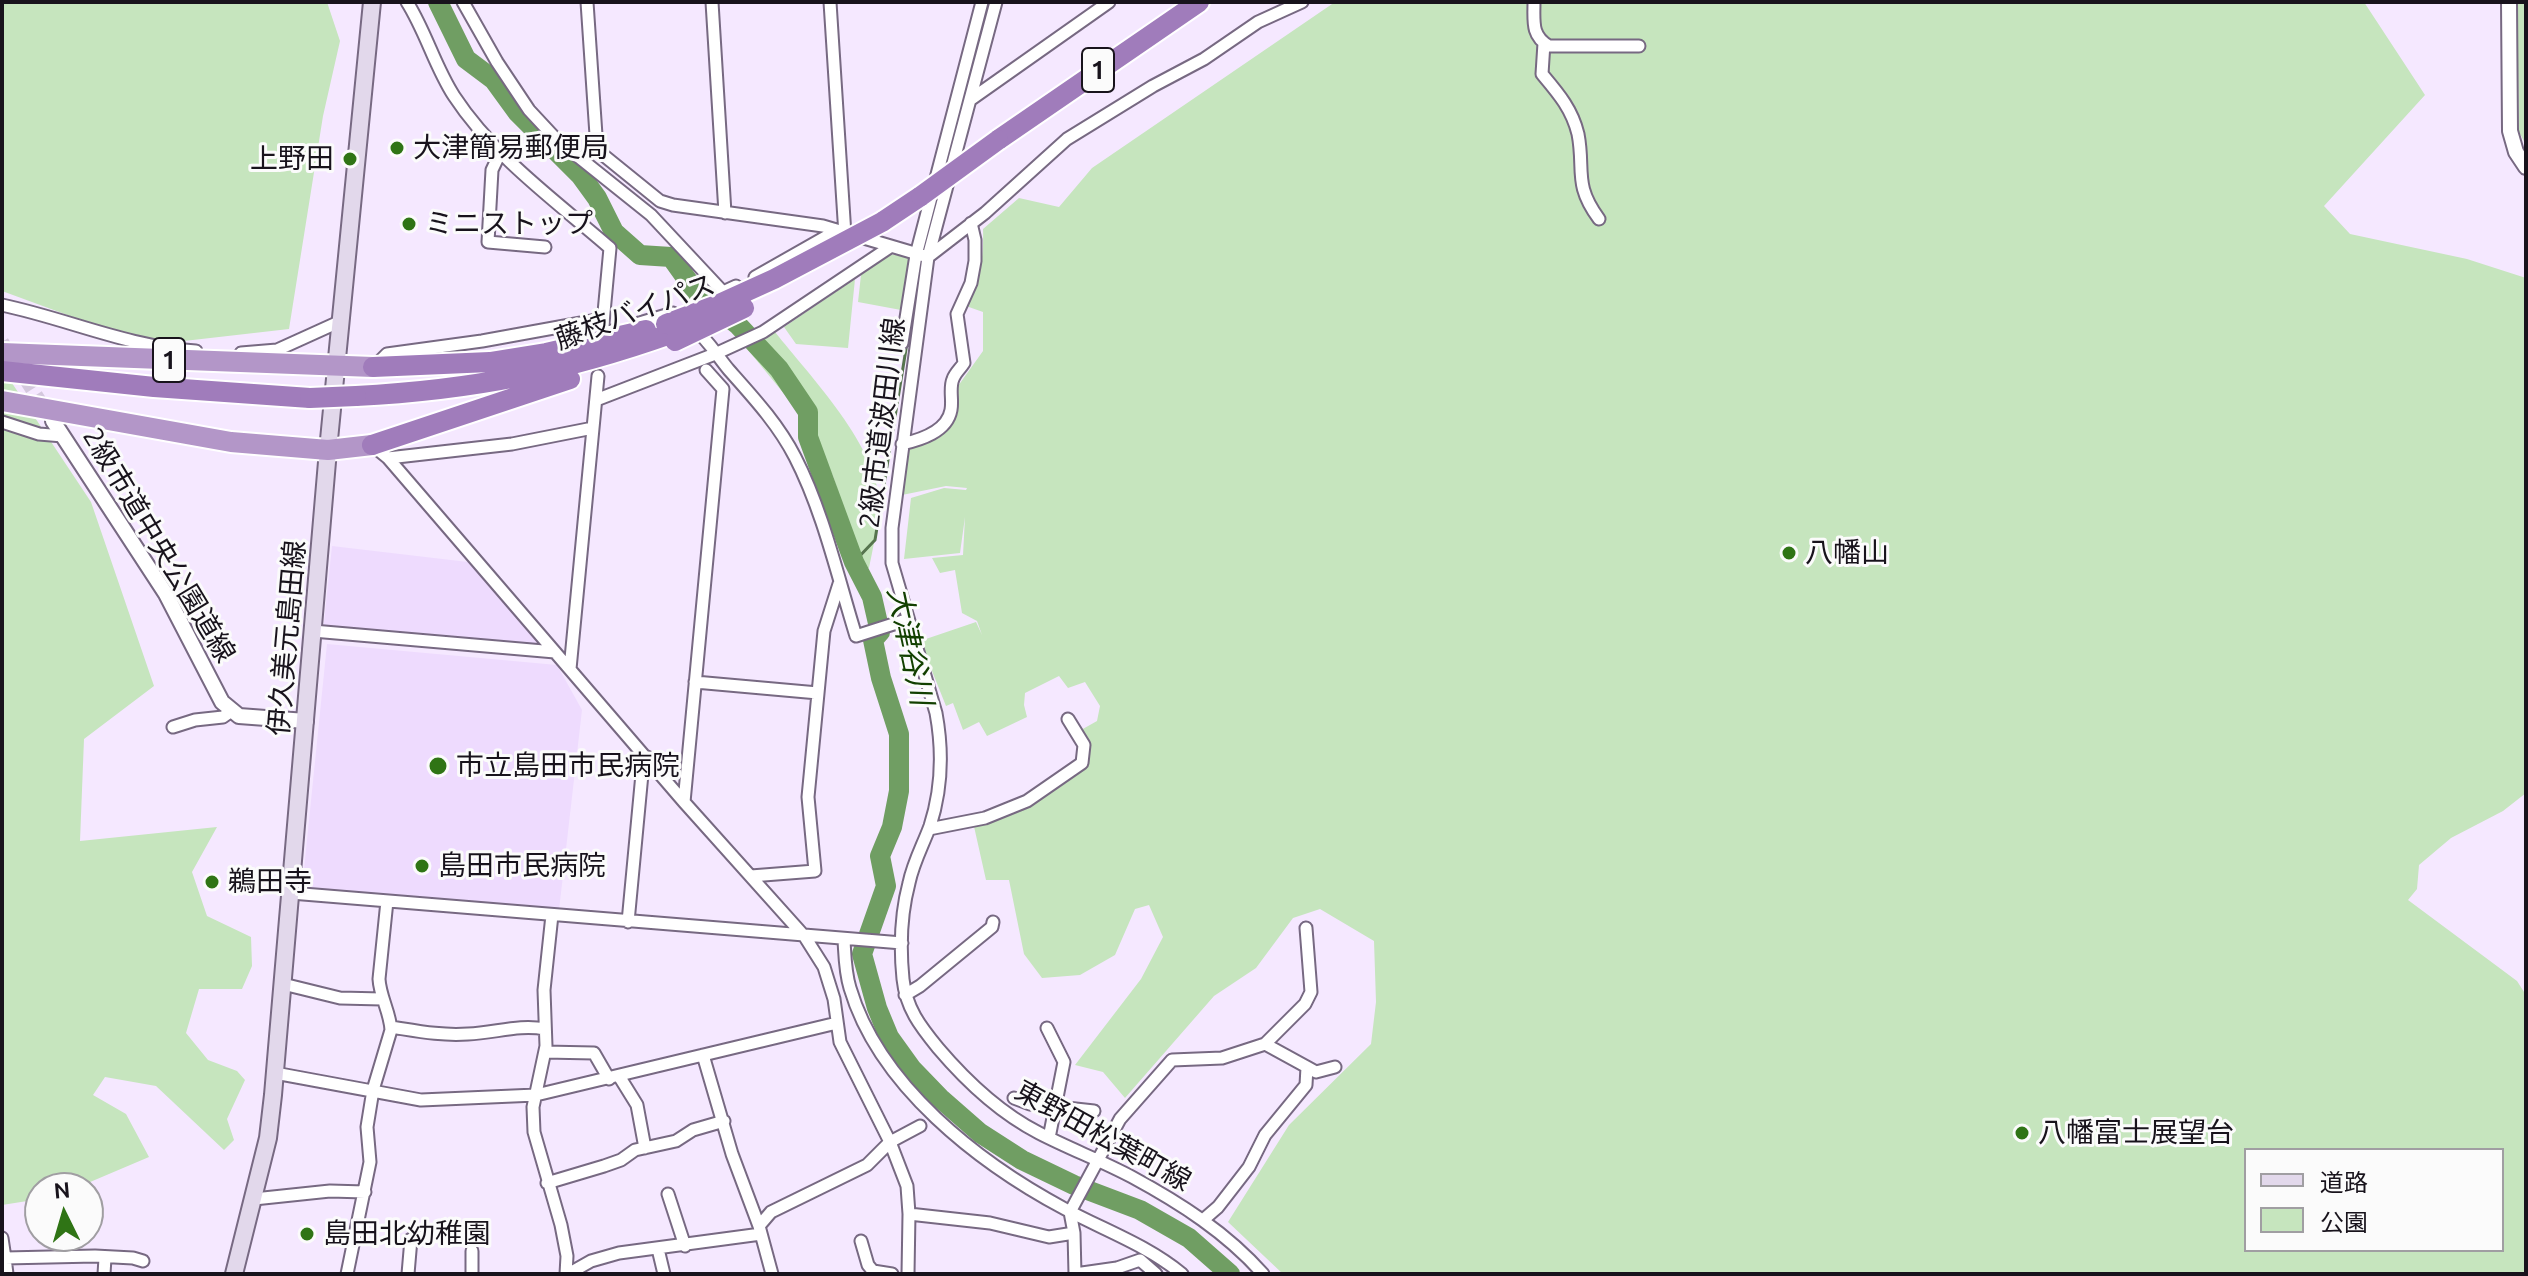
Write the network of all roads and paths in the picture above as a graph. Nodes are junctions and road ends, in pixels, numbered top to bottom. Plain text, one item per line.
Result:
1 (372, 2) edge
2 (407, 2) edge
3 (463, 2) edge
4 (587, 2) edge
5 (712, 2) edge
6 (830, 2) edge
7 (982, 2) edge
8 (996, 2) edge
9 (1109, 2) edge
10 (1199, 2) edge
11 (1302, 2) edge
12 (1534, 2) edge
13 (2509, 2) edge
14 (1544, 43) junction
15 (1639, 46) dead end
16 (970, 100) junction
17 (501, 151) junction
18 (2526, 167) edge
19 (725, 213) junction
20 (1599, 219) dead end
21 (882, 222) junction
22 (971, 223) junction
23 (841, 233) junction
24 (545, 247) dead end
25 (890, 247) junction
26 (922, 256) junction
27 (2, 305) edge
28 (603, 319) junction
29 (341, 321) junction
30 (671, 333) junction
31 (902, 343) dead end
32 (2, 353) edge
33 (717, 354) junction
34 (337, 367) junction
35 (373, 367) junction
36 (706, 370) dead end
37 (2, 371) edge
38 (598, 376) dead end
39 (596, 400) junction
40 (2, 401) edge
41 (53, 421) tunnel mouth
42 (2, 422) edge
43 (593, 428) junction
44 (63, 436) junction
45 (902, 444) junction
46 (372, 445) junction
47 (328, 450) junction
48 (388, 458) junction
49 (839, 584) junction
50 (906, 620) junction
51 (313, 631) junction
52 (555, 652) junction
53 (570, 669) junction
54 (695, 682) junction
55 (818, 693) junction
56 (230, 712) junction
57 (1068, 719) dead end
58 (306, 721) junction
59 (173, 727) dead end
60 (647, 757) junction
61 (684, 802) junction
62 (929, 829) junction
63 (751, 876) junction
64 (291, 893) junction
65 (387, 901) junction
66 (552, 915) junction
67 (628, 922) junction
68 (993, 922) dead end
69 (1306, 928) dead end
70 (805, 937) junction
71 (847, 940) junction
72 (902, 943) junction
73 (283, 984) junction
74 (905, 995) junction
75 (382, 999) junction
76 (837, 1023) junction
77 (391, 1027) junction
78 (1047, 1028) dead end
79 (545, 1029) junction
80 (1265, 1044) junction
81 (545, 1052) junction
82 (703, 1055) junction
83 (1307, 1067) junction
84 (1335, 1067) dead end
85 (275, 1073) junction
86 (614, 1077) junction
87 (373, 1090) junction
88 (536, 1095) junction
89 (1014, 1098) dead end
90 (1055, 1107) junction
91 (1094, 1111) dead end
92 (724, 1121) junction
93 (920, 1126) dead end
94 (1049, 1138) junction
95 (890, 1142) junction
96 (645, 1148) junction
97 (1096, 1163) junction
98 (547, 1183) junction
99 (365, 1192) junction
100 (668, 1194) dead end
101 (254, 1199) junction
102 (1071, 1210) junction
103 (909, 1214) junction
104 (1203, 1220) junction
105 (760, 1230) junction
106 (1074, 1233) junction
107 (419, 1237) dead end
108 (2, 1238) edge
109 (861, 1241) dead end
110 (685, 1246) junction
111 (658, 1249) junction
112 (472, 1251) dead end
113 (5, 1258) junction
114 (105, 1258) junction
115 (143, 1261) dead end
116 (7, 1274) edge
117 (104, 1274) edge
118 (234, 1274) edge
119 (347, 1274) edge
120 (408, 1274) edge
121 (472, 1274) edge
122 (567, 1274) edge
123 (664, 1274) edge
124 (772, 1274) edge
125 (892, 1274) edge
126 (908, 1274) edge
127 (1075, 1274) edge
128 (1156, 1274) edge
129 (1182, 1274) edge
130 (1263, 1274) edge

1 - 29 main road, 伊久美元島田線
2 - 17 street
3 - 23 street
4 - 19 street
5 - 19 street
6 - 23 street
7 - 26 street
8 - 16 street, 2級市道波田川線
9 - 16 street
10 - 21 highway, 1, bridge
11 - 22 street
12 - 14 street
13 - 18 street
14 - 15 street
14 - 20 street
16 - 26 street, 2級市道波田川線
17 - 24 street
17 - 28 street
19 - 23 street
21 - 30 highway, 1, bridge
21 - 30 highway, 1, bridge
22 - 26 street
22 - 45 street
23 - 25 street
25 - 26 street
25 - 33 street
26 - 31 street
26 - 45 street, 2級市道波田川線
27 - 29 street
28 - 33 street
28 - 35 street
29 - 34 main road, 伊久美元島田線
30 - 35 highway, 1
30 - 37 highway, 藤枝バイパス / 1, bridge
30 - 46 highway, 1
32 - 34 highway, 1
33 - 39 street
33 - 49 street
34 - 35 highway, 1
34 - 47 main road, 伊久美元島田線
36 - 54 street
38 - 39 street
39 - 43 street
40 - 47 highway, 1
41 - 44 street, 2級市道中央公園道線
42 - 44 street
43 - 48 street
43 - 53 street
44 - 56 street, 2級市道中央公園道線
45 - 50 street, 2級市道波田川線
46 - 47 highway, 1
46 - 48 street
47 - 51 main road, 伊久美元島田線
48 - 52 street
49 - 50 street
49 - 55 street
50 - 62 street, 2級市道波田川線
51 - 52 street
51 - 58 main road, 伊久美元島田線
52 - 53 street
53 - 60 street
54 - 55 street
54 - 61 street
55 - 63 street
56 - 58 street
56 - 59 street
57 - 62 street
58 - 64 main road, 伊久美元島田線
60 - 61 street
60 - 67 street
61 - 63 street
62 - 72 street, 2級市道波田川線
63 - 70 street
64 - 65 street
64 - 73 main road, 伊久美元島田線
65 - 66 street
65 - 75 street
66 - 67 street
66 - 79 street
67 - 70 street
68 - 74 street
69 - 80 street
70 - 71 street
70 - 76 street
71 - 72 street
71 - 102 street
72 - 74 street, 東野田松葉町線
73 - 75 street
73 - 85 main road, 伊久美元島田線
74 - 94 street, 東野田松葉町線
75 - 77 street
76 - 82 street
76 - 95 street
77 - 79 street
77 - 87 street
78 - 90 street
79 - 81 street
80 - 83 street
80 - 97 street
81 - 86 street
81 - 88 street
82 - 86 street
82 - 92 street
83 - 84 street
83 - 104 street
85 - 87 street
85 - 101 main road, 伊久美元島田線
86 - 88 street
86 - 96 street
87 - 88 street
87 - 99 street
88 - 98 street
89 - 90 street
90 - 91 street
90 - 94 street
92 - 96 street
92 - 105 street
93 - 95 street
94 - 97 street, 東野田松葉町線
95 - 103 street
95 - 105 street
96 - 98 street
97 - 102 street
97 - 104 street, 東野田松葉町線
98 - 122 street
99 - 101 street
99 - 119 street
100 - 110 street
101 - 118 main road, 伊久美元島田線
102 - 106 street
102 - 129 street
103 - 106 street
103 - 126 street
104 - 130 street, 東野田松葉町線
105 - 110 street
105 - 124 street
106 - 127 street
107 - 120 street
108 - 113 street
109 - 125 street
110 - 111 street
111 - 122 street
111 - 123 street
112 - 121 street
113 - 114 street
113 - 116 street
114 - 115 street
114 - 117 street
127 - 128 street

